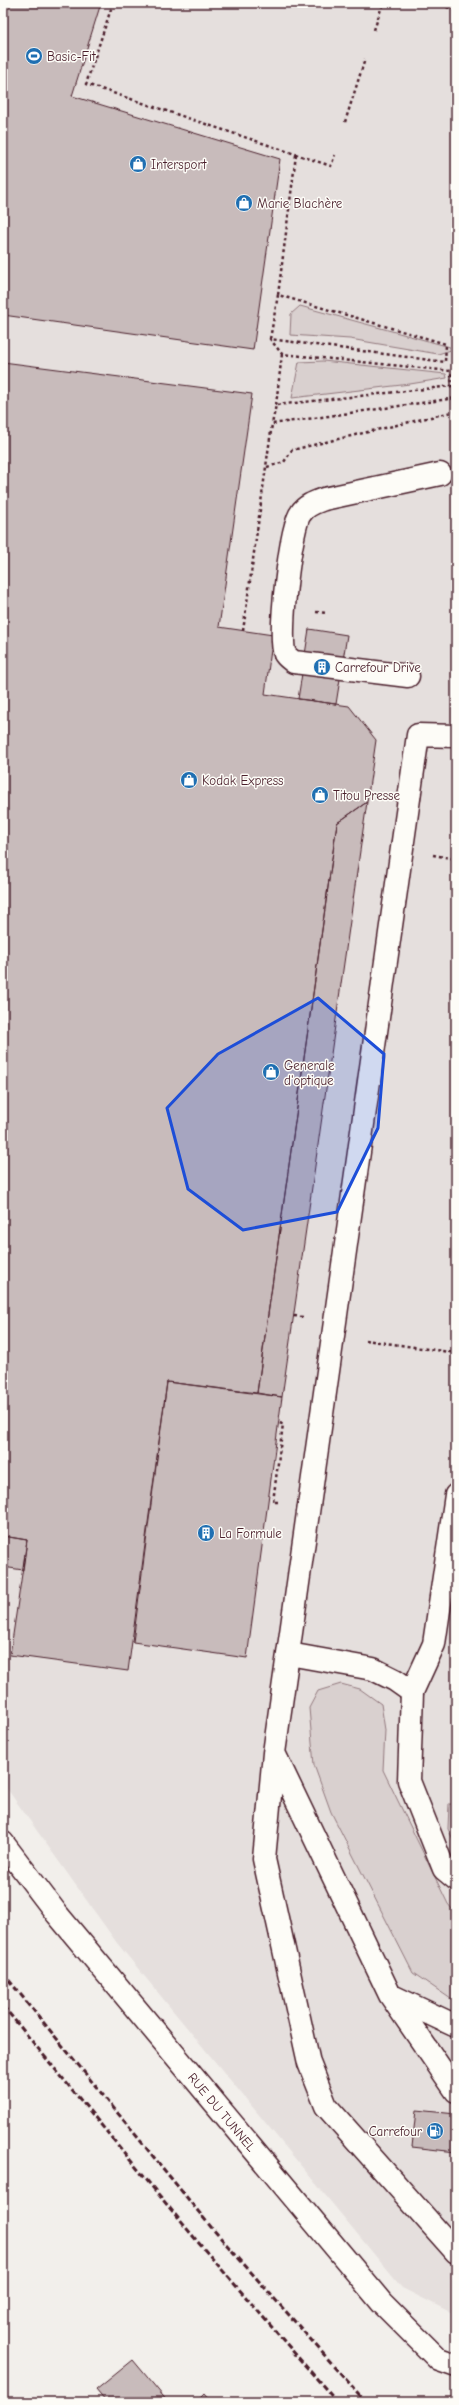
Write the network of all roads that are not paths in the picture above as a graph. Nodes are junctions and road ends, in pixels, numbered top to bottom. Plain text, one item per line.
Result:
1 (440, 474) dead end
2 (408, 676) dead end
3 (456, 736) edge
4 (456, 1494) edge
5 (289, 1654) junction
6 (412, 1692) junction
7 (274, 1753) junction
8 (3, 1843) edge
9 (456, 1879) edge
10 (390, 1995) junction
11 (456, 2026) edge
12 (456, 2091) edge
13 (456, 2252) edge
14 (456, 2366) edge

1 - 2 street
3 - 5 street
4 - 6 street
5 - 6 street
5 - 7 street
6 - 9 street
7 - 10 street
7 - 13 street
8 - 14 street, RUE DU TUNNEL
10 - 11 street
10 - 12 street

